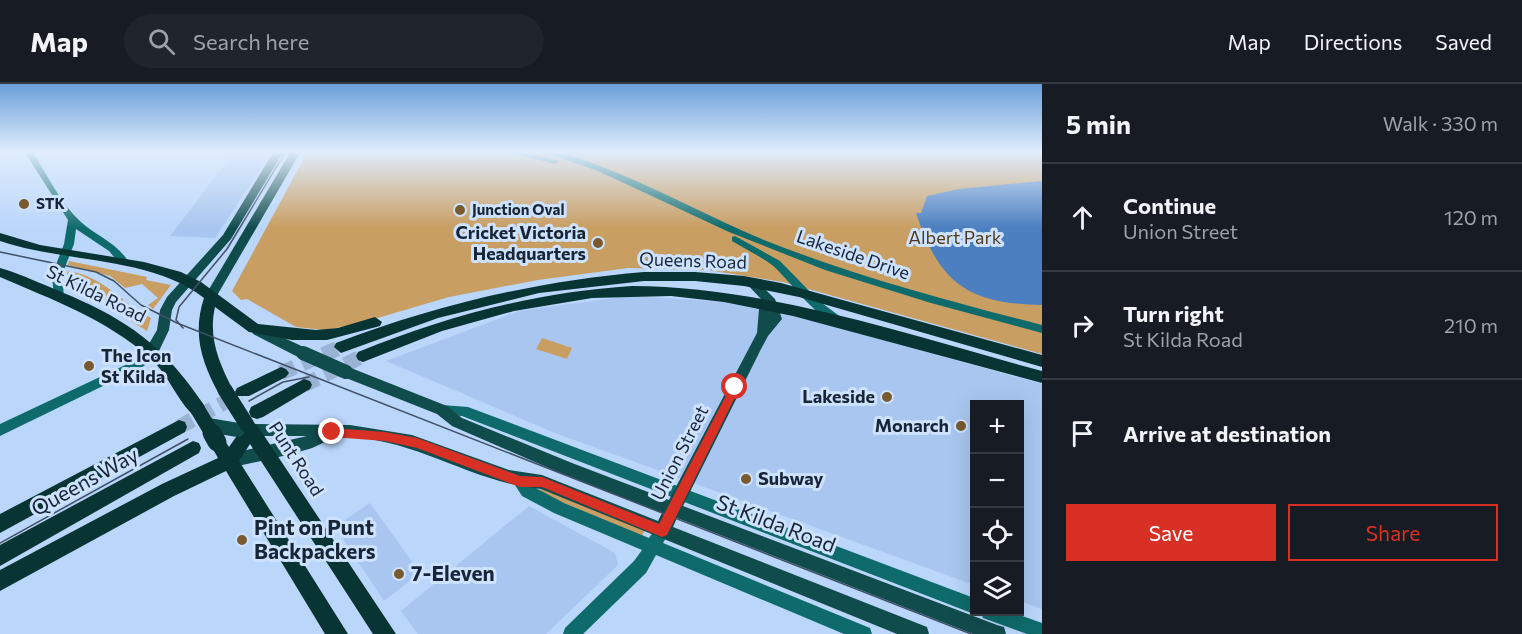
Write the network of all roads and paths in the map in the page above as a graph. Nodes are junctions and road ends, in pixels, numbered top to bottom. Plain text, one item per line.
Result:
1 (45, 177) edge
2 (263, 177) edge
3 (281, 177) edge
4 (621, 177) edge
5 (684, 208) junction
6 (73, 220) junction
7 (0, 237) edge
8 (66, 255) junction
9 (123, 261) junction
10 (0, 272) edge
11 (657, 275) junction
12 (189, 280) junction
13 (751, 282) junction
14 (803, 293) junction
15 (211, 296) junction
16 (59, 297) junction
17 (768, 304) junction
18 (839, 322) junction
19 (1042, 329) edge
20 (258, 331) junction
21 (341, 347) tunnel mouth
22 (153, 349) junction
23 (363, 356) tunnel mouth
24 (1042, 361) edge
25 (281, 373) tunnel mouth
26 (1042, 377) edge
27 (304, 385) tunnel mouth
28 (243, 392) tunnel mouth
29 (248, 424) junction
30 (207, 425) junction
31 (179, 427) tunnel mouth
32 (0, 430) edge
33 (332, 432) junction
34 (193, 448) dead end
35 (264, 451) junction
36 (229, 461) junction
37 (520, 482) junction
38 (678, 502) junction
39 (0, 524) edge
40 (662, 531) junction
41 (652, 548) junction
42 (0, 556) edge
43 (0, 581) edge
44 (970, 604) edge
45 (1000, 616) edge
46 (1042, 632) edge
47 (337, 634) edge
48 (385, 634) edge
49 (571, 634) edge
50 (864, 634) edge
51 (920, 634) edge
52 (997, 634) edge

1 - 6 street
2 - 12 main road
3 - 15 main road
4 - 5 street, Lakeside Drive
5 - 14 street
5 - 19 street, Lakeside Drive
6 - 8 street
6 - 9 street
7 - 8 highway, St Kilda Road
8 - 9 highway, St Kilda Road
8 - 16 street
9 - 12 highway, St Kilda Road
10 - 16 highway, St Kilda Road
11 - 13 highway, Queens Road
11 - 20 highway
11 - 21 highway, Queens Road
12 - 15 highway, St Kilda Road
12 - 22 main road
13 - 14 highway, Queens Road
13 - 17 main road
14 - 18 street
14 - 24 highway, Queens Road
15 - 20 highway, St Kilda Road
15 - 29 highway, Punt Road, bridge
16 - 22 highway, St Kilda Road
17 - 18 highway, Queens Road
17 - 23 highway, Queens Road
17 - 38 main road, Union Street
18 - 26 highway, Queens Road
20 - 38 main road, St Kilda Road, bridge
22 - 30 highway, St Kilda Road, bridge
22 - 32 street
25 - 28 highway
27 - 29 highway
29 - 30 main road, bridge
29 - 33 main road
29 - 35 highway, Punt Road
29 - 36 highway
30 - 36 highway, bridge
31 - 39 highway, Queens Way
33 - 35 main road
33 - 37 main road
34 - 42 highway, Queens Way
35 - 36 main road
35 - 48 highway, Punt Road
36 - 43 highway
36 - 47 highway
37 - 40 main road
37 - 41 street
38 - 40 main road, Union Street
38 - 44 street, St Kilda Road
38 - 52 main road, St Kilda Road
40 - 41 street, Union Street
40 - 51 main road
41 - 49 street, Union Street
41 - 50 street
45 - 46 street

